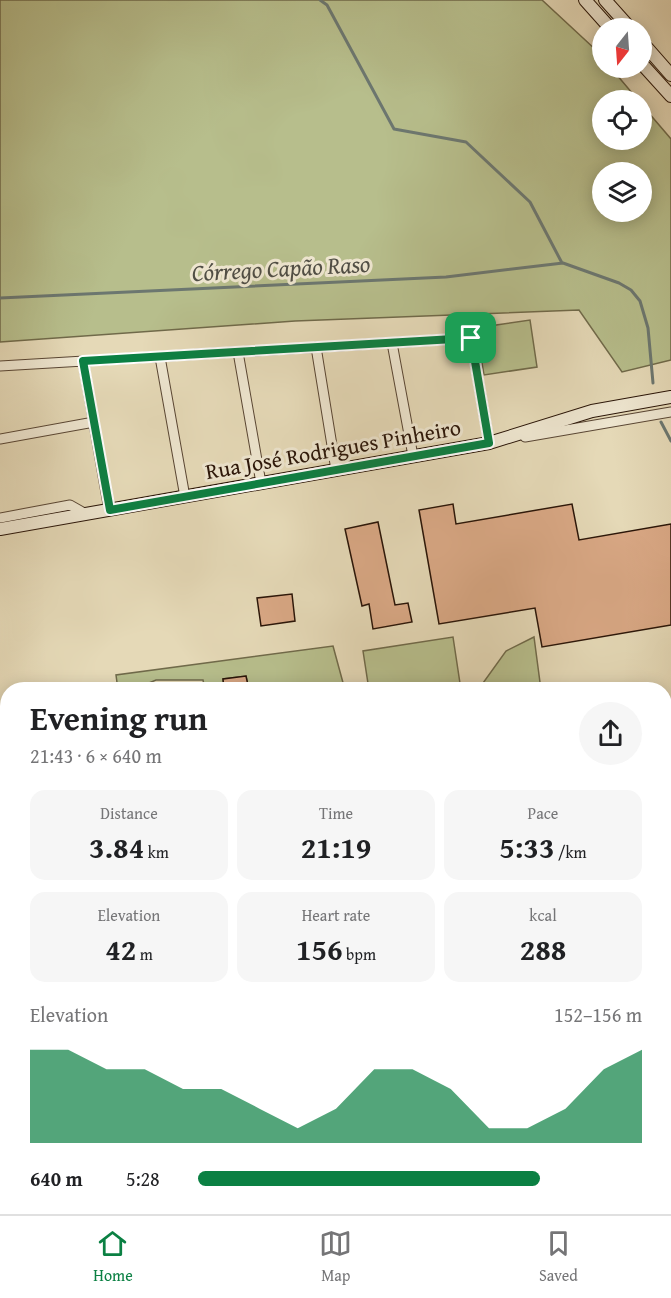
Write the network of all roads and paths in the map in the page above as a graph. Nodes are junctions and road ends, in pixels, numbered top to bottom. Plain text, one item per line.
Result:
1 (585, 0) edge
2 (604, 0) edge
3 (601, 18) edge
4 (621, 18) edge
5 (652, 53) edge
6 (671, 74) edge
7 (652, 75) edge
8 (671, 96) edge
9 (392, 343) junction
10 (316, 347) junction
11 (238, 352) junction
12 (160, 357) junction
13 (83, 361) junction
14 (0, 366) edge
15 (671, 397) edge
16 (671, 412) edge
17 (94, 422) junction
18 (0, 439) edge
19 (489, 443) junction
20 (413, 456) junction
21 (336, 470) junction
22 (261, 483) junction
23 (185, 497) junction
24 (110, 510) junction
25 (86, 514) junction
26 (0, 518) edge
27 (0, 529) edge

1 - 3 main road
2 - 4 main road
5 - 6 main road
7 - 8 main road
9 - 10 street
9 - 19 street
9 - 20 street
10 - 11 street
10 - 21 street
11 - 12 street
11 - 22 street
12 - 13 street
12 - 23 street
13 - 14 street
13 - 17 street
15 - 19 main road, Rua José Rodrigues Pinheiro
16 - 19 street
17 - 18 street
17 - 24 street
19 - 20 main road, Rua José Rodrigues Pinheiro
20 - 21 main road, Rua José Rodrigues Pinheiro
21 - 22 main road, Rua José Rodrigues Pinheiro
22 - 23 main road, Rua José Rodrigues Pinheiro
23 - 24 main road, Rua José Rodrigues Pinheiro
24 - 25 main road, Rua José Rodrigues Pinheiro
25 - 26 street
25 - 27 main road, Rua José Rodrigues Pinheiro

